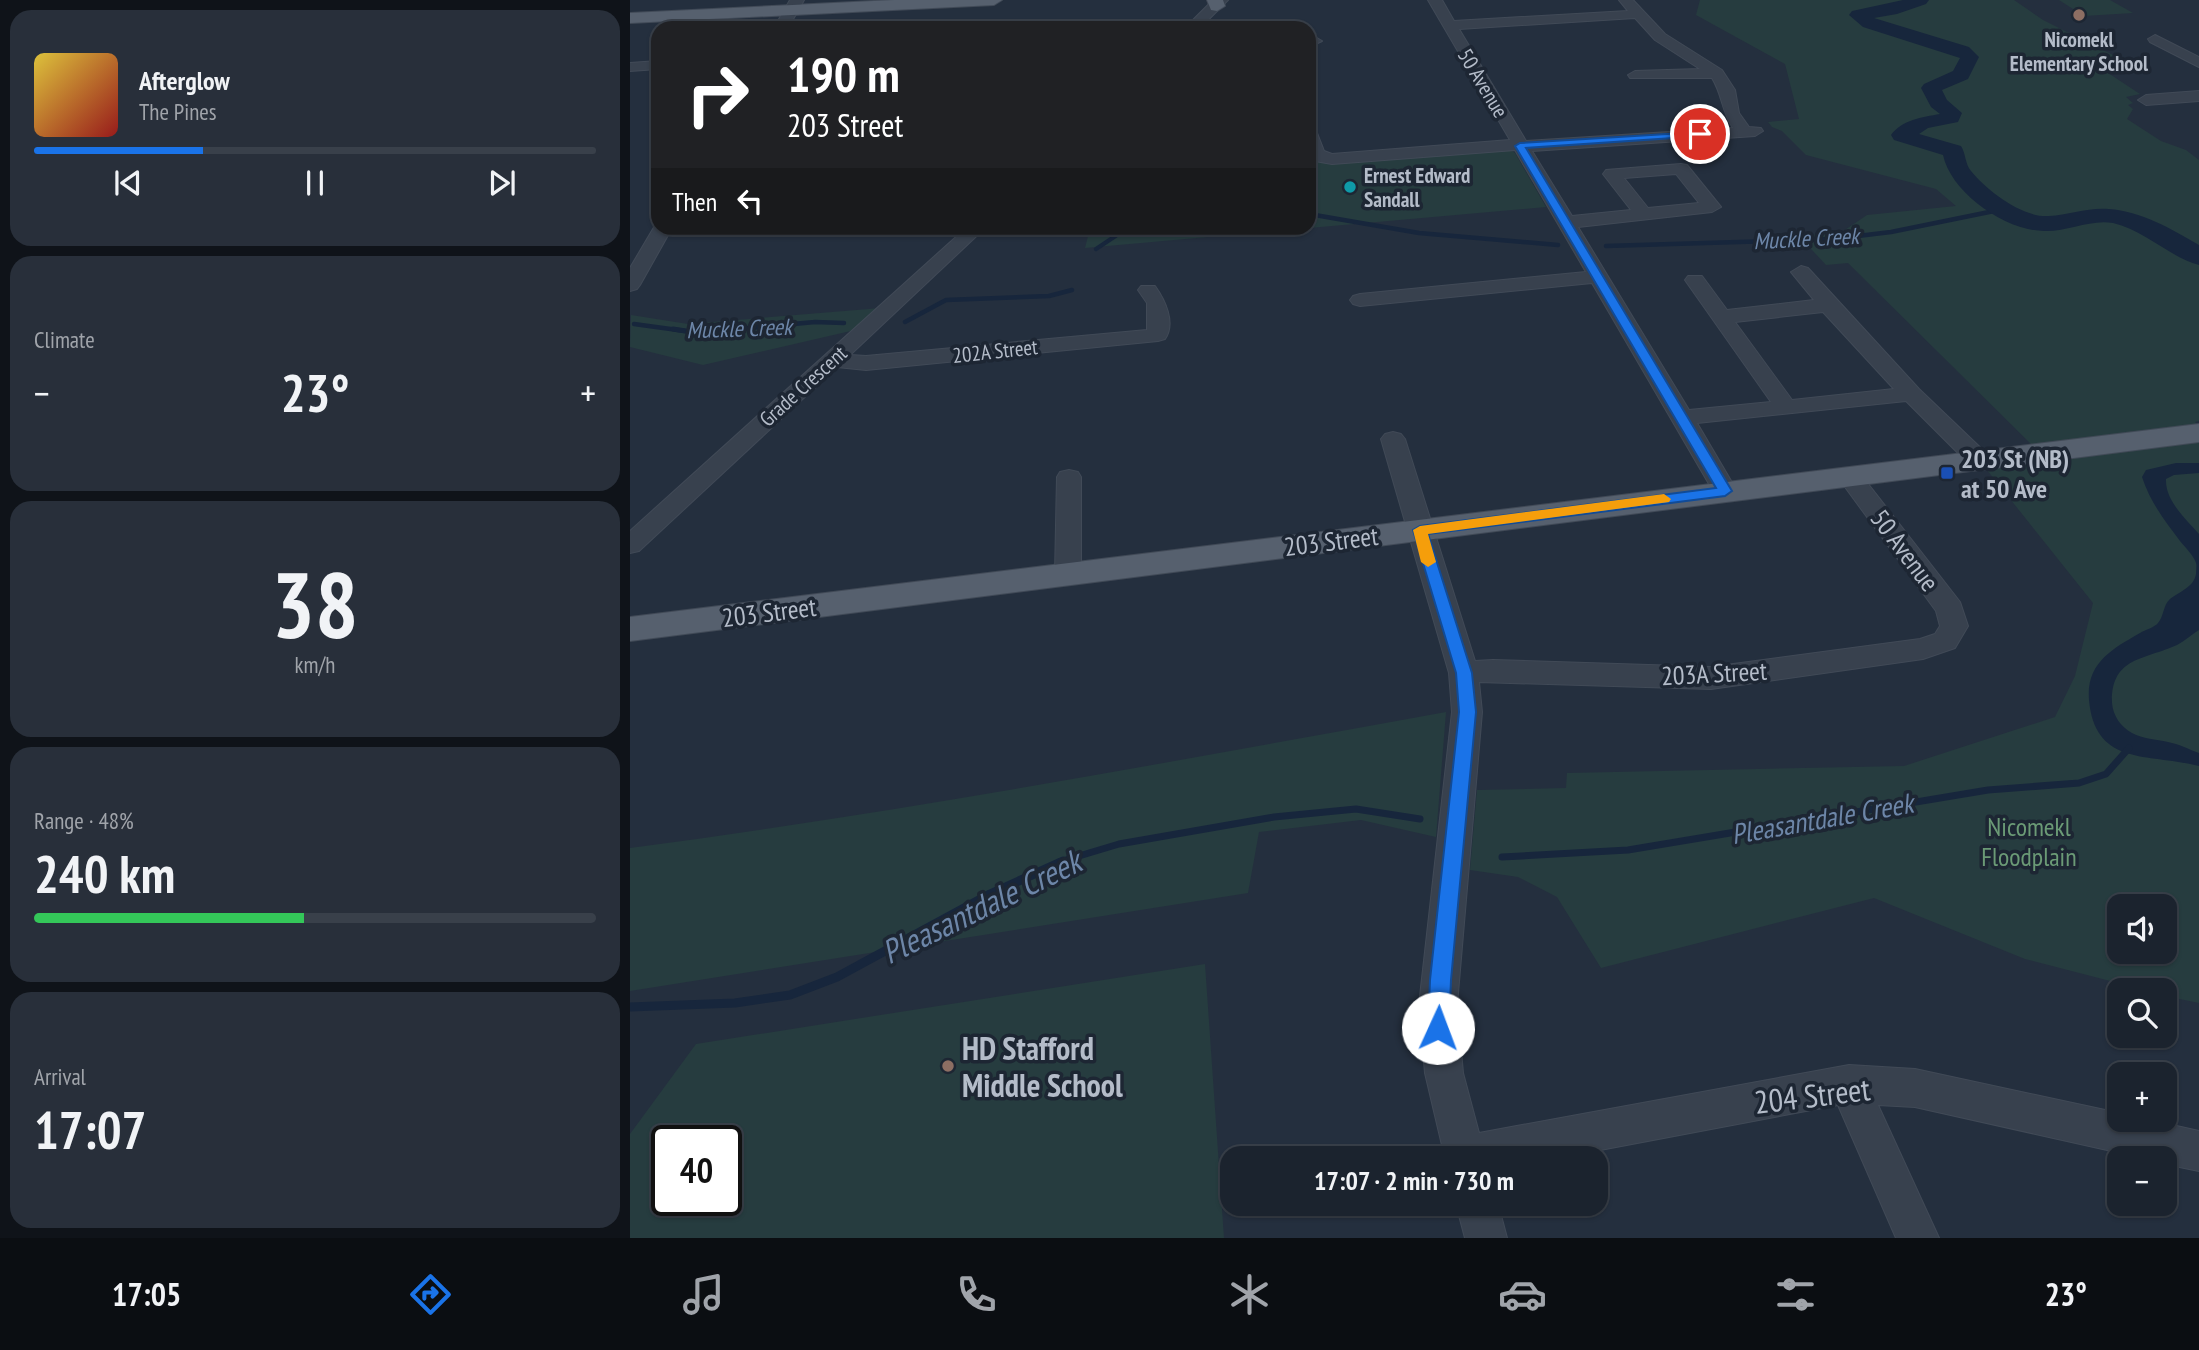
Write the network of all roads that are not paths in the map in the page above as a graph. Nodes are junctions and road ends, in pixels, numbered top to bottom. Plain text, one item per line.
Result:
1 (994, 0) edge
2 (1435, 0) edge
3 (1626, 0) edge
4 (1218, 2) edge
5 (793, 6) edge
6 (1639, 14) junction
7 (630, 18) edge
8 (1199, 21) edge
9 (1449, 25) junction
10 (2155, 39) dead end
11 (2199, 63) edge
12 (651, 65) edge
13 (630, 66) edge
14 (1717, 73) junction
15 (1635, 75) dead end
16 (2199, 96) edge
17 (2146, 100) dead end
18 (1520, 146) junction
19 (1316, 152) edge
20 (1644, 215) junction
21 (1566, 223) junction
22 (659, 235) edge
23 (968, 235) edge
24 (1801, 272) dead end
25 (1598, 277) junction
26 (1695, 280) dead end
27 (630, 285) edge
28 (1148, 290) dead end
29 (1360, 300) dead end
30 (1828, 306) junction
31 (1721, 317) junction
32 (832, 360) junction
33 (1911, 394) junction
34 (1786, 407) junction
35 (1681, 418) junction
36 (2199, 433) edge
37 (1393, 439) dead end
38 (1979, 460) junction
39 (1849, 476) junction
40 (1069, 477) dead end
41 (1725, 491) junction
42 (1420, 530) junction
43 (630, 545) edge
44 (1068, 574) junction
45 (1954, 626) joint
46 (630, 629) edge
47 (1464, 673) junction
48 (1849, 1084) junction
49 (1462, 1146) edge
50 (1523, 1146) edge
51 (2199, 1151) edge
52 (1480, 1216) edge
53 (1486, 1238) edge
54 (1918, 1238) edge

1 - 5 main road
2 - 9 street, 50 Avenue
3 - 6 street
4 - 8 street
5 - 7 main road
6 - 9 street
6 - 14 street
9 - 18 street, 50 Avenue
10 - 11 street
12 - 13 street
14 - 15 street
14 - 18 street
16 - 17 street
18 - 19 street
18 - 21 street, 50 Avenue
20 - 20 street
20 - 21 street
21 - 25 street, 50 Avenue
22 - 27 street
23 - 32 street, Grade Crescent
24 - 30 street
25 - 29 street
25 - 35 street, 50 Avenue
26 - 31 street
28 - 32 street, 202A Street
30 - 31 street
30 - 33 street
31 - 34 street
32 - 43 street, Grade Crescent
33 - 34 street
33 - 38 street
34 - 35 street
35 - 41 street, 50 Avenue
36 - 38 main road, 203 Street
37 - 42 street
38 - 39 main road, 203 Street
39 - 41 main road, 203 Street
39 - 45 street, 50 Avenue
40 - 44 street
41 - 42 main road, 203 Street
42 - 44 main road, 203 Street
42 - 47 street
44 - 46 main road, 203 Street
45 - 47 street, 203A Street
47 - 49 street
48 - 50 street, 204 Street
48 - 51 street, 204 Street
48 - 54 street
52 - 53 street

